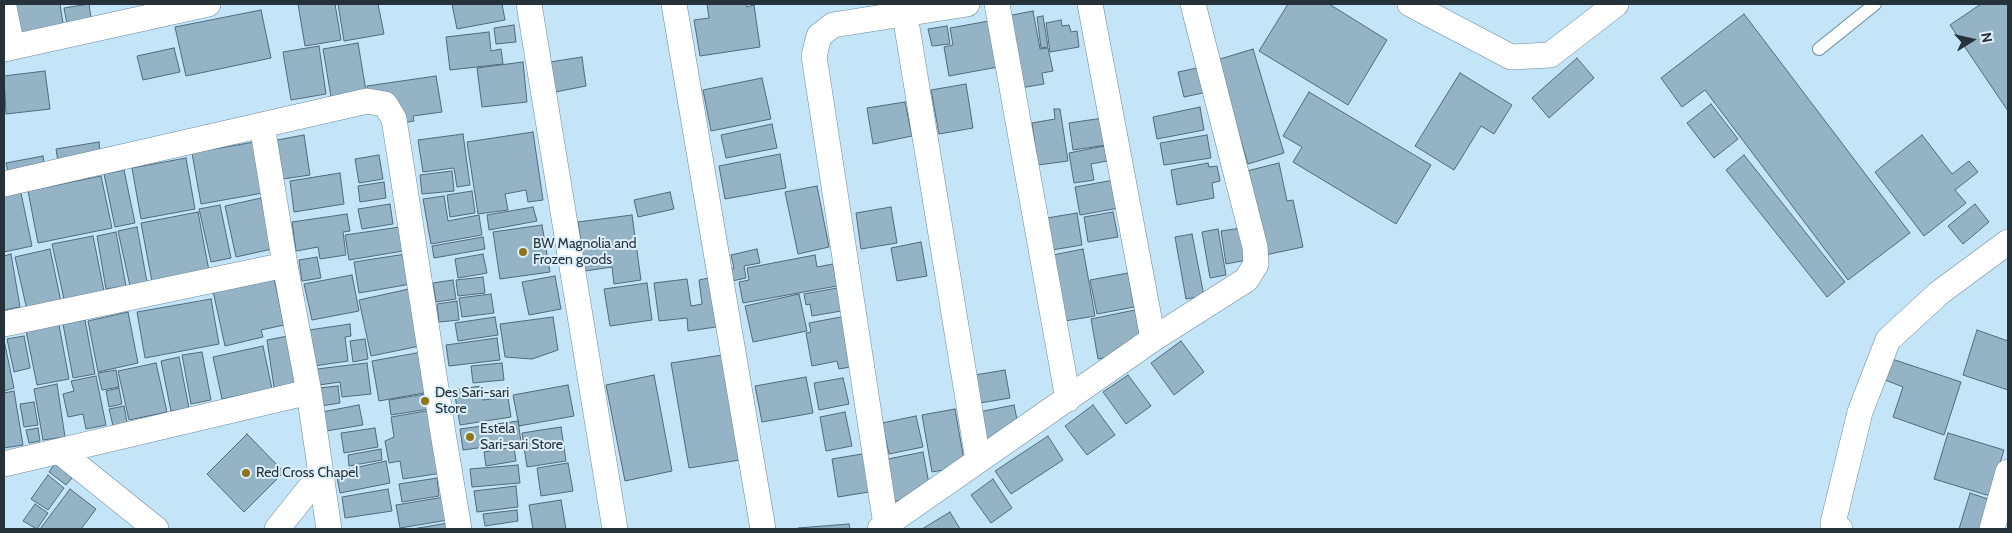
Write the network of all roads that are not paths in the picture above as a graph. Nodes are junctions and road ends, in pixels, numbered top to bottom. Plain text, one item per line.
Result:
1 (208, 4) edge
2 (529, 4) edge
3 (674, 4) edge
4 (967, 4) edge
5 (997, 4) edge
6 (1090, 4) edge
7 (1193, 4) edge
8 (1410, 4) edge
9 (1616, 4) edge
10 (1876, 4) edge
11 (4, 8) edge
12 (132, 12) edge
13 (831, 15) edge
14 (905, 15) junction
15 (8, 48) edge
16 (1819, 49) dead end
17 (262, 124) junction
18 (4, 184) edge
19 (2008, 242) edge
20 (285, 265) junction
21 (4, 324) edge
22 (1154, 339) junction
23 (309, 392) junction
24 (1068, 399) junction
25 (59, 451) junction
26 (978, 460) junction
27 (4, 464) edge
28 (2008, 472) edge
29 (321, 474) junction
30 (883, 527) edge
31 (1834, 527) edge
32 (156, 529) edge
33 (277, 529) edge
34 (329, 529) edge
35 (459, 529) edge
36 (615, 529) edge
37 (763, 529) edge
38 (1992, 529) edge

1 - 12 street
2 - 36 street
3 - 37 street
4 - 14 street
5 - 24 street
6 - 22 street
7 - 22 street
8 - 9 street
10 - 16 lane
11 - 15 street
12 - 15 street
13 - 14 street
13 - 30 street
14 - 26 street
17 - 18 street
17 - 20 street
17 - 35 street
19 - 31 street
20 - 21 street
20 - 23 street
22 - 24 street
23 - 25 street
23 - 29 street
24 - 26 street
25 - 27 street
25 - 32 street
26 - 30 street
28 - 38 street
29 - 33 street
29 - 34 street

